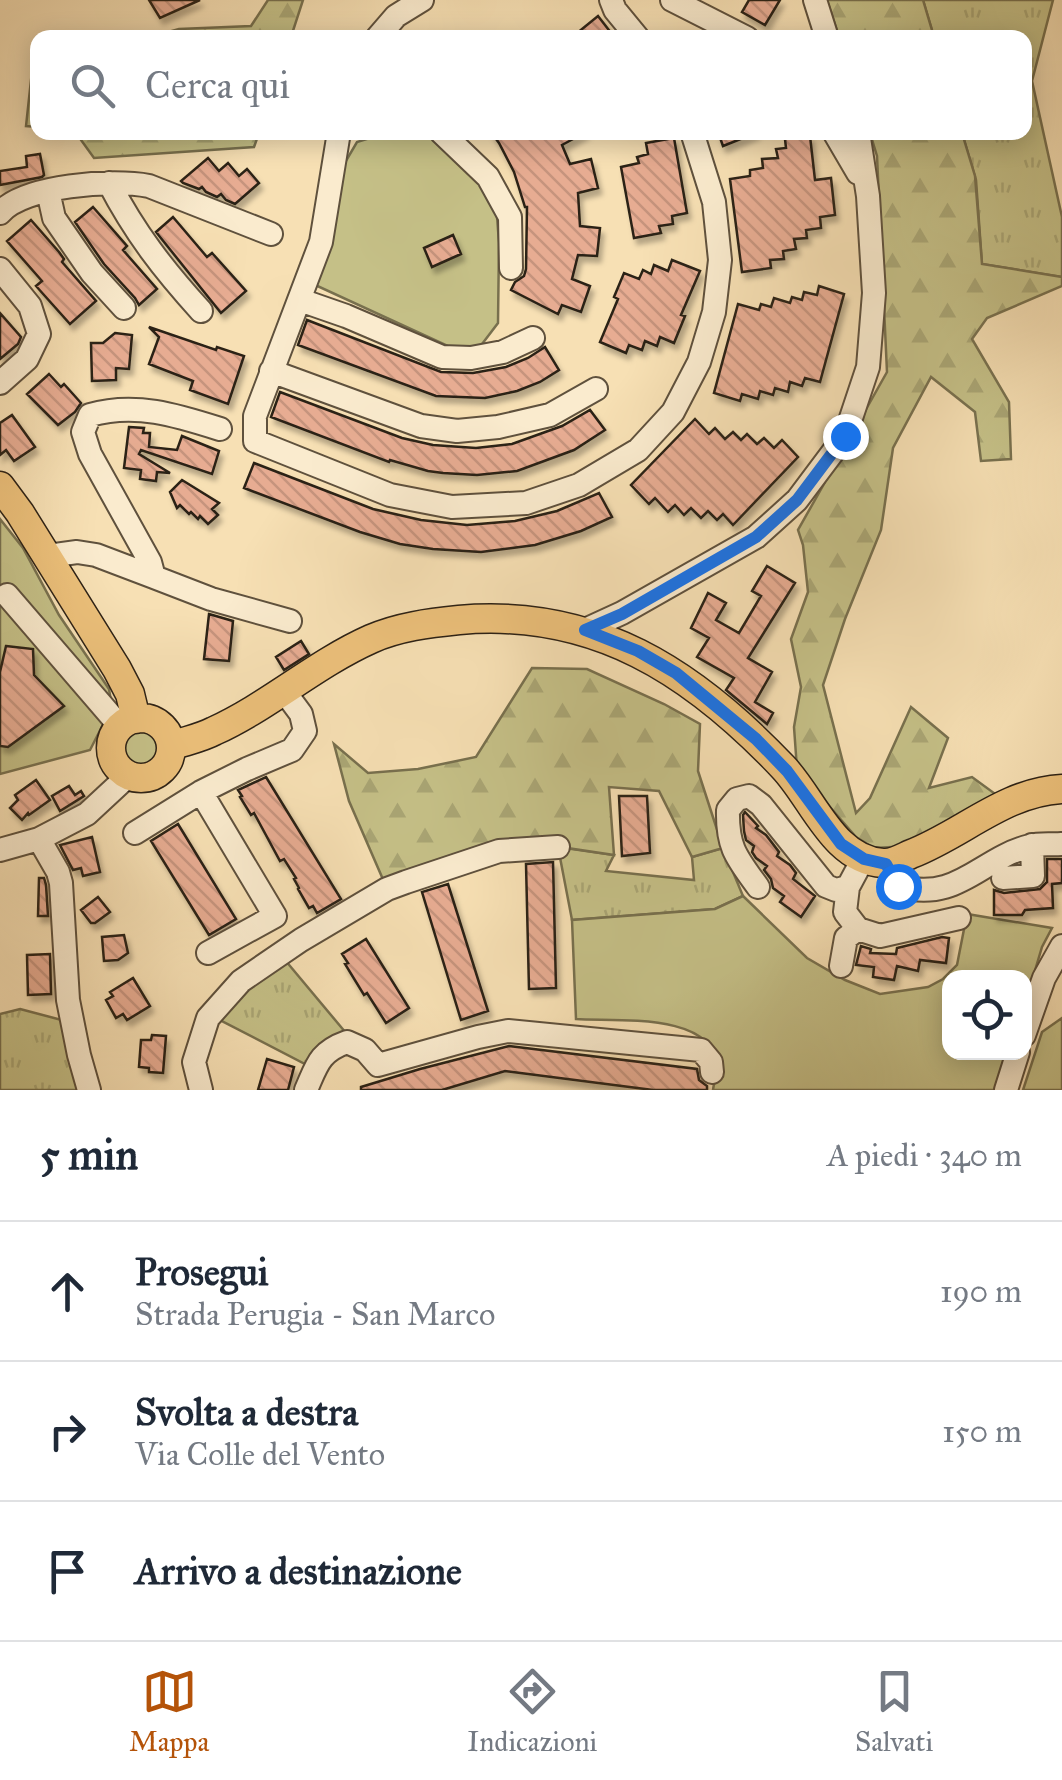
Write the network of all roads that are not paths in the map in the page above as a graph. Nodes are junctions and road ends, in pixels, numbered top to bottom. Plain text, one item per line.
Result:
1 (422, 0) edge
2 (611, 0) edge
3 (672, 0) edge
4 (815, 0) edge
5 (384, 30) edge
6 (631, 30) edge
7 (731, 30) edge
8 (824, 30) edge
9 (344, 140) edge
10 (449, 140) edge
11 (695, 140) edge
12 (839, 140) edge
13 (859, 140) edge
14 (108, 183) junction
15 (867, 190) junction
16 (48, 191) junction
17 (0, 213) edge
18 (272, 234) dead end
19 (511, 268) dead end
20 (0, 269) edge
21 (300, 300) junction
22 (124, 308) dead end
23 (201, 310) dead end
24 (534, 338) dead end
25 (271, 371) junction
26 (0, 383) edge
27 (596, 388) dead end
28 (220, 429) dead end
29 (0, 486) edge
30 (48, 556) junction
31 (154, 576) junction
32 (7, 595) dead end
33 (290, 622) dead end
34 (585, 630) junction
35 (284, 691) junction
36 (124, 718) junction
37 (171, 746) junction
38 (129, 776) junction
39 (1062, 789) edge
40 (202, 792) junction
41 (135, 833) dead end
42 (39, 839) junction
43 (1062, 844) edge
44 (1032, 845) junction
45 (558, 846) dead end
46 (0, 850) edge
47 (875, 862) junction
48 (1003, 878) dead end
49 (848, 887) junction
50 (758, 888) dead end
51 (959, 918) dead end
52 (858, 929) junction
53 (1062, 946) edge
54 (208, 954) dead end
55 (841, 966) dead end
56 (1053, 980) edge
57 (1032, 1020) edge
58 (1015, 1060) edge
59 (712, 1072) dead end
60 (89, 1090) edge
61 (202, 1090) edge
62 (306, 1090) edge
63 (1006, 1090) edge

1 - 5 street
2 - 6 street
3 - 7 street
4 - 8 street
9 - 21 street
10 - 19 street
11 - 25 street
12 - 15 street
13 - 15 street
14 - 16 street
14 - 18 street
14 - 23 street
15 - 34 street
16 - 17 street
16 - 22 street
20 - 26 street
21 - 24 street
21 - 25 street
25 - 27 street
28 - 31 street
29 - 30 main road
30 - 31 street
30 - 36 main road
31 - 33 street
32 - 36 street
34 - 35 main road
34 - 47 main road
35 - 37 main road
35 - 40 street
36 - 37 main road
36 - 38 main road
37 - 38 main road
38 - 42 street
39 - 47 main road
40 - 41 street
40 - 54 street
42 - 46 street
42 - 60 street
43 - 44 street
44 - 47 street
44 - 48 street
45 - 61 street
47 - 49 street
49 - 50 street
49 - 52 street
51 - 52 street
52 - 55 street
53 - 56 street
56 - 57 street
58 - 63 street
59 - 62 street

